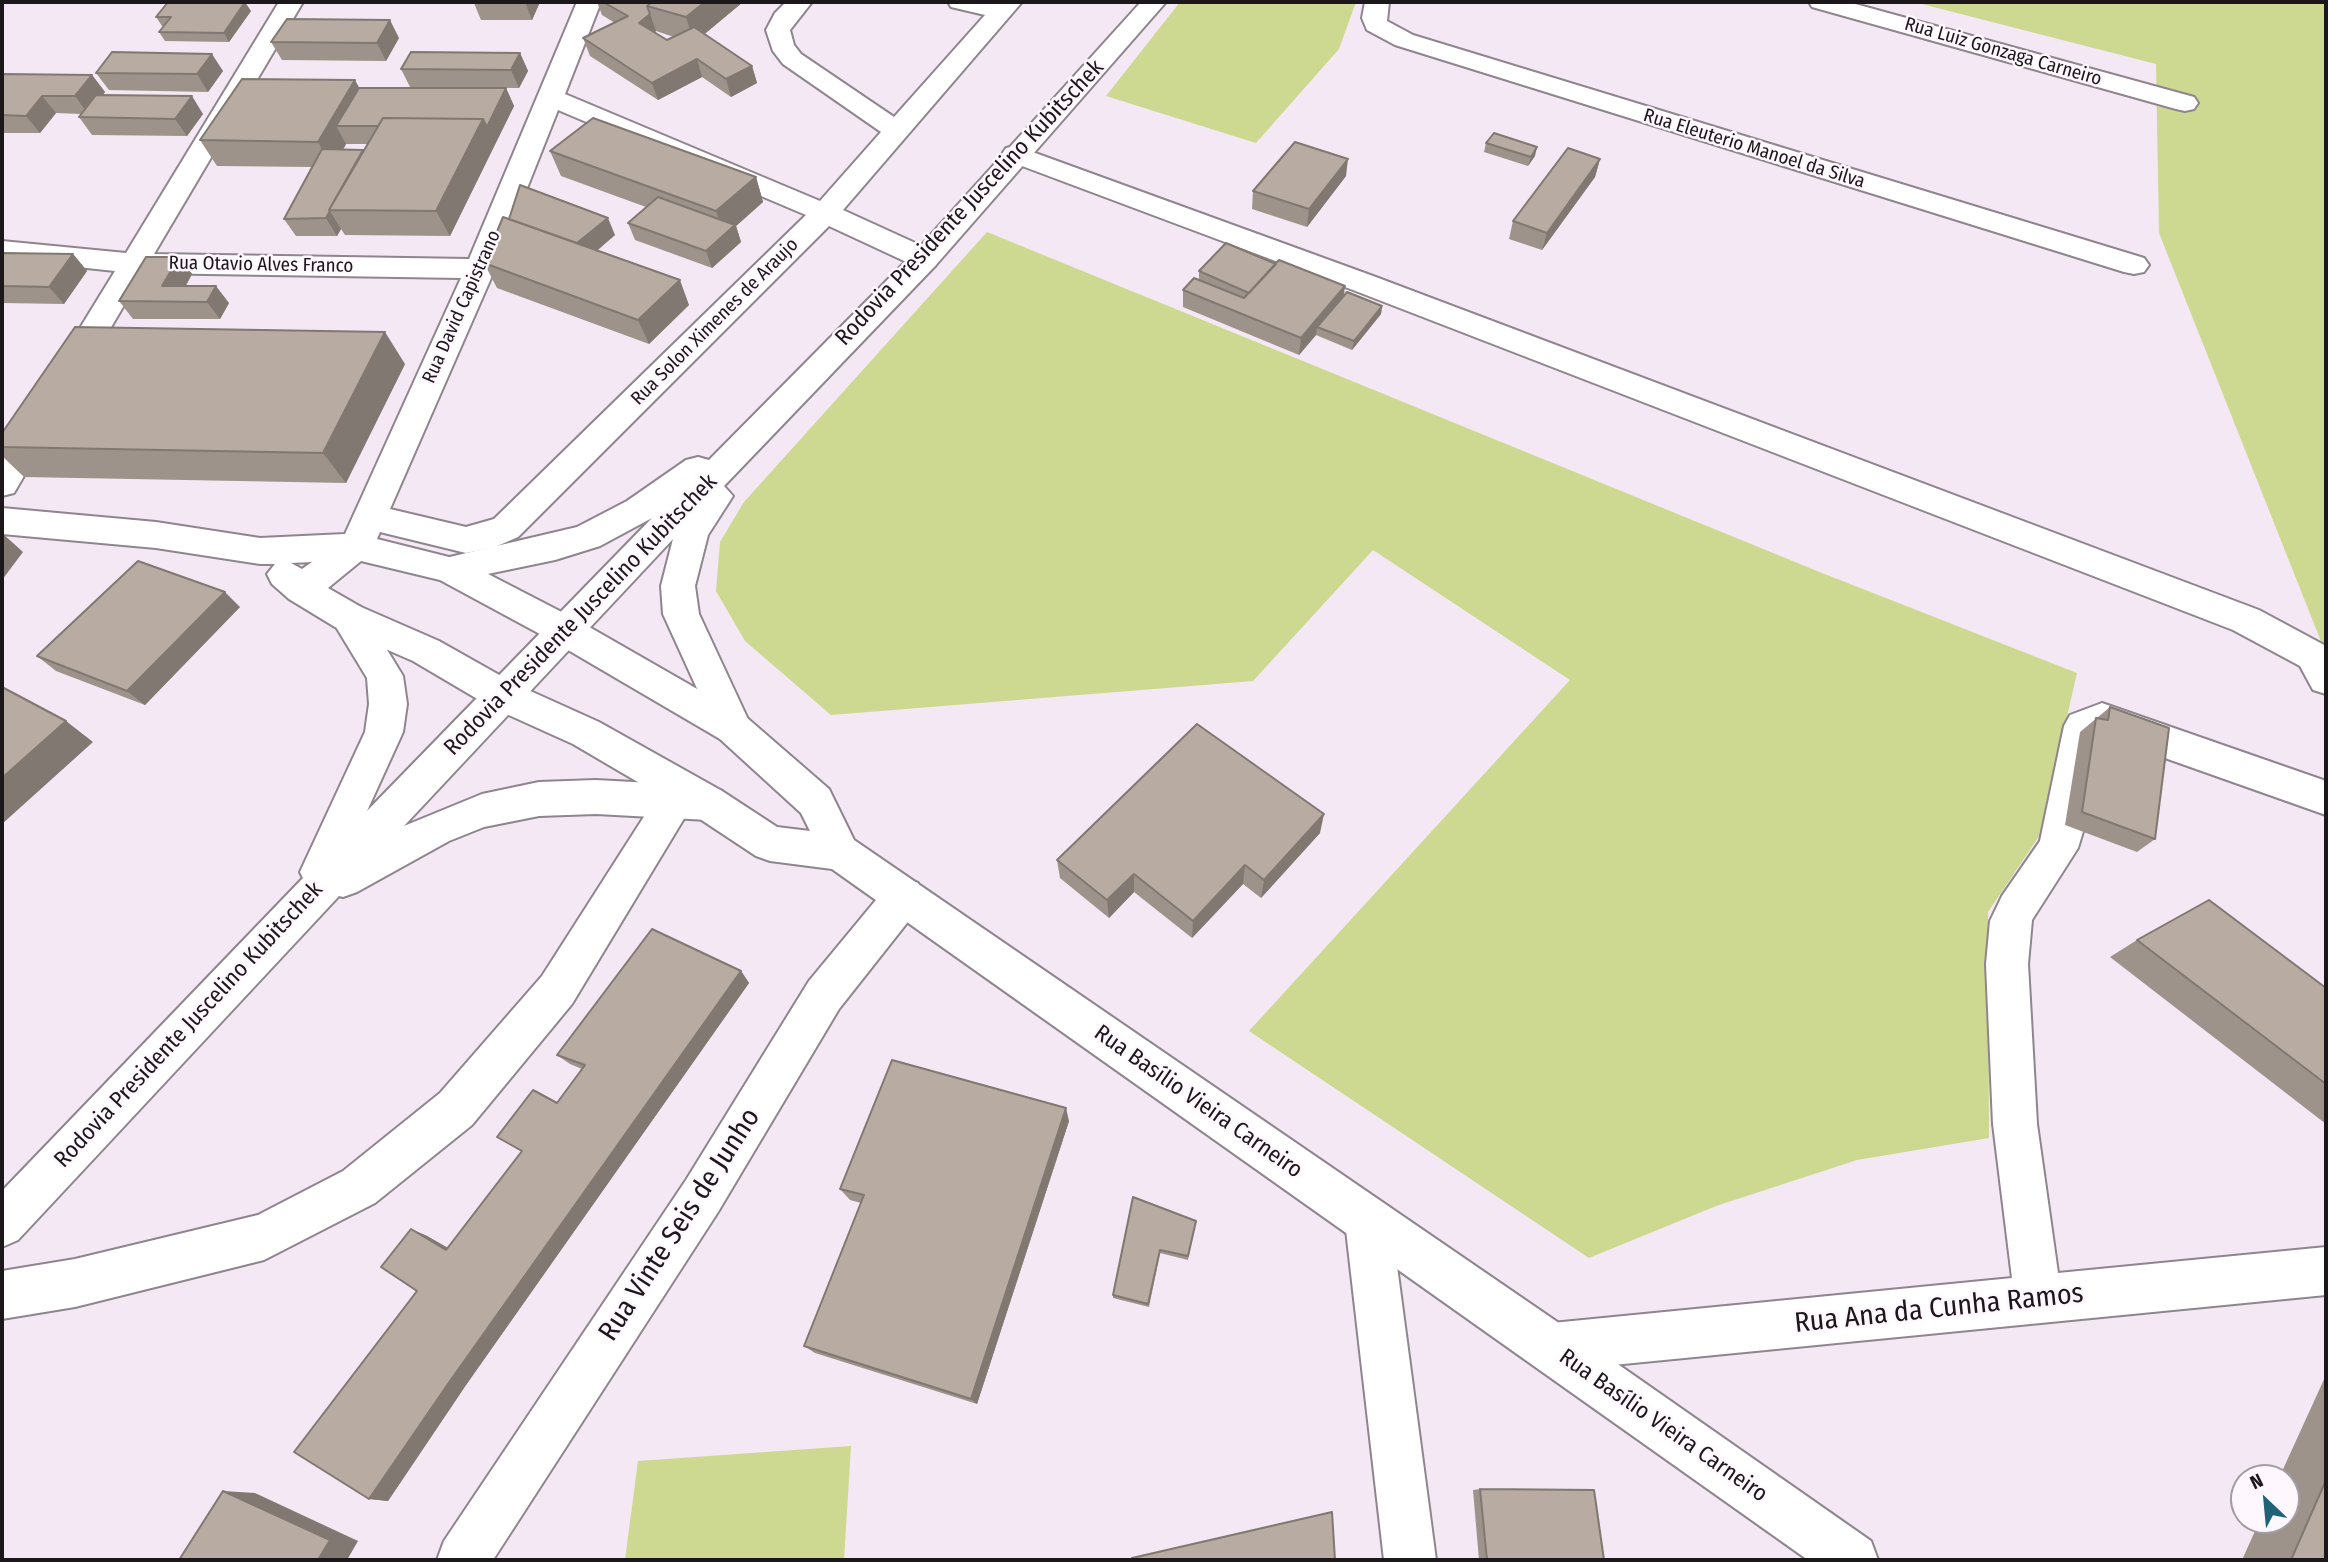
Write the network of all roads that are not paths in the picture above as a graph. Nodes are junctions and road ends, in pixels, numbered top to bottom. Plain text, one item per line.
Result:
1 (291, 2) edge
2 (589, 2) edge
3 (800, 2) edge
4 (960, 2) edge
5 (1154, 2) edge
6 (1821, 2) edge
7 (1006, 7) edge
8 (1377, 14) edge
9 (550, 97) junction
10 (2185, 103) dead end
11 (898, 132) junction
12 (1016, 155) junction
13 (825, 213) junction
14 (2, 250) edge
15 (925, 259) junction
16 (135, 263) junction
17 (2134, 265) dead end
18 (480, 269) junction
19 (769, 419) junction
20 (2, 484) edge
21 (2, 521) edge
22 (362, 532) junction
23 (260, 551) junction
24 (449, 569) junction
25 (301, 589) junction
26 (348, 617) junction
27 (564, 630) junction
28 (2326, 679) edge
29 (504, 696) junction
30 (733, 728) junction
31 (2326, 798) edge
32 (691, 802) junction
33 (840, 852) junction
34 (904, 896) junction
35 (307, 899) junction
36 (1368, 1221) junction
37 (2, 1224) edge
38 (2326, 1270) edge
39 (2, 1295) edge
40 (2038, 1299) junction
41 (1552, 1347) junction
42 (463, 1560) edge
43 (1410, 1560) edge
44 (1852, 1560) edge

1 - 16 main road
2 - 9 main road, Rua David Capistrano
3 - 11 main road
4 - 7 main road
5 - 12 main road, Rodovia Presidente Juscelino Kubitschek
6 - 10 main road, Rua Luiz Gonzaga Carneiro
7 - 11 main road, Rua Solon Ximenes de Araujo
8 - 17 main road, Rua Eleuterio Manoel da Silva
9 - 13 main road
9 - 18 main road, Rua David Capistrano
11 - 13 main road, Rua Solon Ximenes de Araujo
12 - 15 main road, Rodovia Presidente Juscelino Kubitschek
12 - 28 main road
13 - 15 main road
13 - 22 main road, Rua Solon Ximenes de Araujo
14 - 16 main road, Rua Otavio Alves Franco
15 - 19 main road, Rodovia Presidente Juscelino Kubitschek
16 - 18 main road, Rua Otavio Alves Franco
16 - 20 main road
18 - 22 main road, Rua David Capistrano
19 - 24 main road
19 - 27 main road, Rodovia Presidente Juscelino Kubitschek
19 - 30 main road
21 - 23 main road
22 - 23 main road
22 - 24 main road
22 - 25 main road, Rua David Capistrano
23 - 25 main road
24 - 27 main road, Rua Basílio Vieira Carneiro
25 - 26 main road
26 - 29 main road
26 - 35 main road
27 - 29 main road, Rodovia Presidente Juscelino Kubitschek
27 - 30 main road, Rua Basílio Vieira Carneiro
29 - 32 main road
29 - 35 main road, Rodovia Presidente Juscelino Kubitschek
30 - 33 main road, Rua Basílio Vieira Carneiro
31 - 40 main road
32 - 33 main road
32 - 35 main road
32 - 39 main road
33 - 34 main road, Rua Basílio Vieira Carneiro
34 - 36 main road, Rua Basílio Vieira Carneiro
34 - 42 main road, Rua Vinte Seis de Junho
35 - 37 main road, Rodovia Presidente Juscelino Kubitschek
36 - 41 main road, Rua Basílio Vieira Carneiro
36 - 43 main road
38 - 40 main road, Rua Ana da Cunha Ramos
40 - 41 main road, Rua Ana da Cunha Ramos
41 - 44 main road, Rua Basílio Vieira Carneiro

